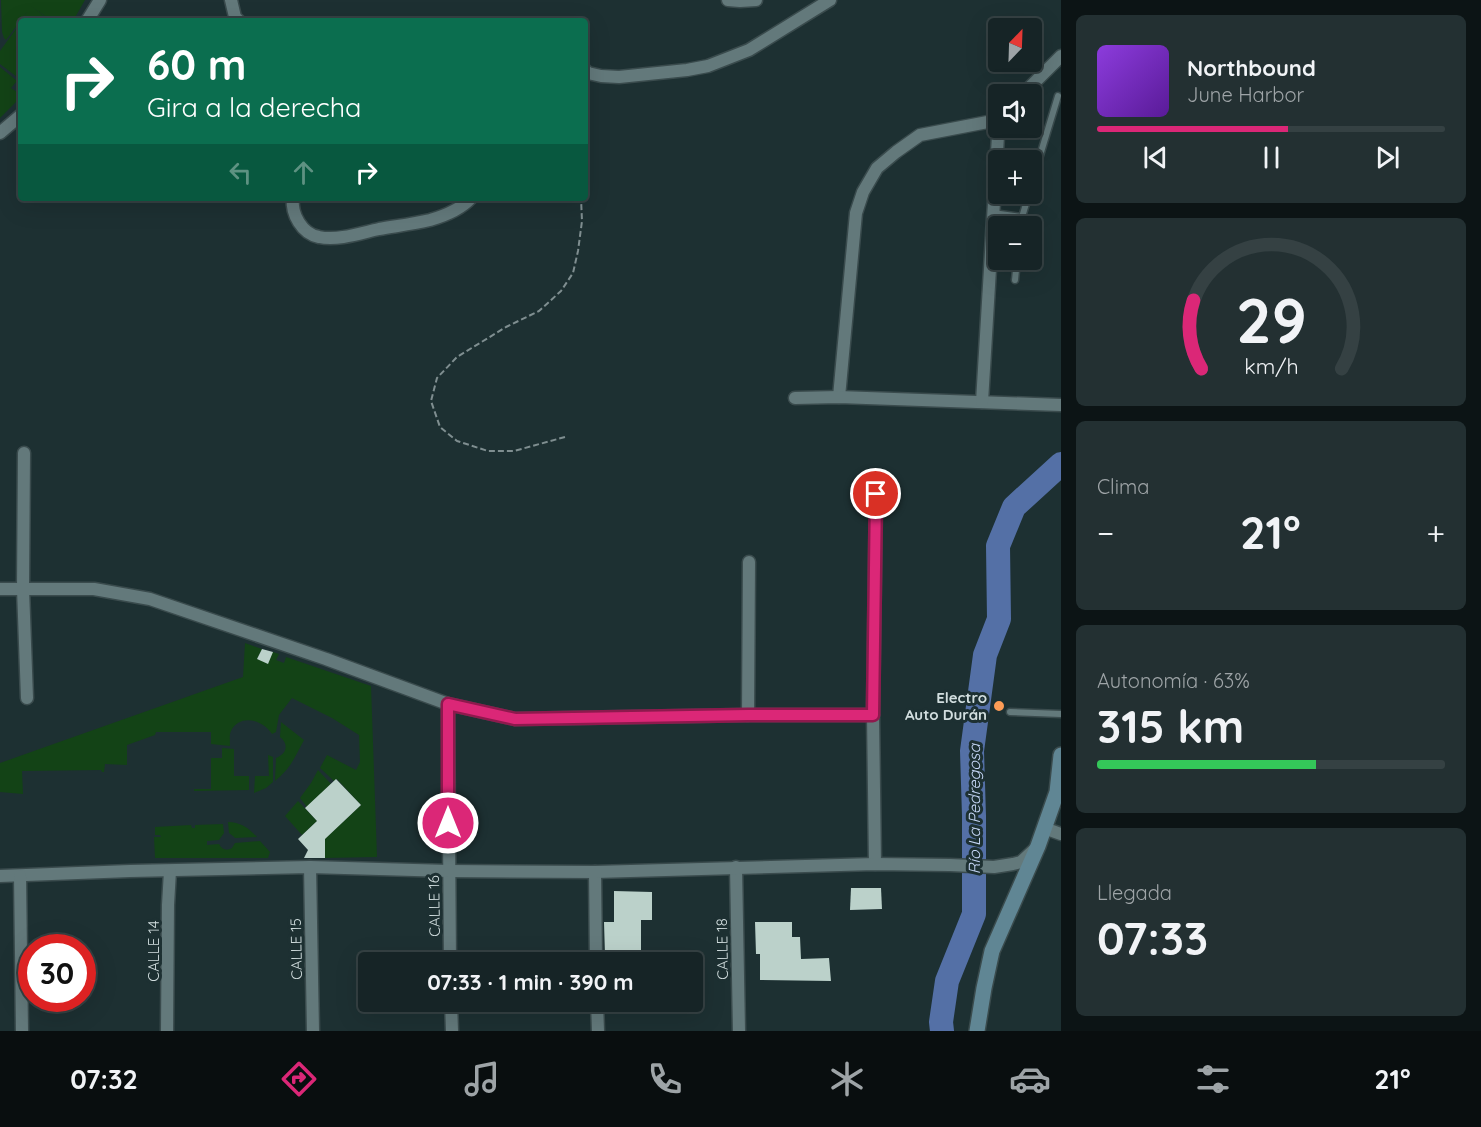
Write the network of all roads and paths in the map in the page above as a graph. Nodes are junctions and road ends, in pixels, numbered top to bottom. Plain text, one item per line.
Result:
1 (100, 0) edge
2 (231, 0) edge
3 (728, 0) edge
4 (756, 0) edge
5 (831, 0) edge
6 (89, 18) edge
7 (236, 18) edge
8 (1061, 56) edge
9 (588, 73) edge
10 (1033, 84) edge
11 (1058, 96) dead end
12 (18, 118) edge
13 (988, 121) edge
14 (0, 133) edge
15 (997, 138) edge
16 (1042, 150) edge
17 (293, 201) edge
18 (467, 201) edge
19 (581, 201) edge
20 (993, 213) junction
21 (1015, 216) edge
22 (1016, 270) edge
23 (1015, 279) dead end
24 (840, 397) junction
25 (795, 398) dead end
26 (982, 402) junction
27 (1061, 405) edge
28 (565, 437) dead end
29 (24, 453) dead end
30 (876, 494) dead end
31 (749, 562) dead end
32 (0, 589) edge
33 (22, 589) junction
34 (27, 698) dead end
35 (448, 704) junction
36 (1010, 712) dead end
37 (1061, 714) edge
38 (748, 715) junction
39 (873, 715) junction
40 (1061, 755) edge
41 (1044, 828) junction
42 (1061, 834) edge
43 (1038, 846) junction
44 (875, 864) junction
45 (310, 867) junction
46 (736, 867) junction
47 (170, 871) junction
48 (449, 871) junction
49 (595, 872) junction
50 (0, 876) edge
51 (20, 876) junction
52 (450, 952) edge
53 (596, 952) edge
54 (451, 1012) edge
55 (597, 1012) edge
56 (22, 1031) edge
57 (167, 1031) edge
58 (312, 1031) edge
59 (452, 1031) edge
60 (598, 1031) edge
61 (739, 1031) edge
62 (977, 1031) edge

1 - 6 street
2 - 7 street
3 - 4 street
5 - 9 street
8 - 10 street
11 - 16 lane
12 - 14 street
13 - 24 street
15 - 20 street
17 - 18 street
19 - 28 path
20 - 21 lane
20 - 26 street
22 - 23 lane
24 - 25 street
24 - 26 street
26 - 27 street
29 - 33 street
30 - 39 street
31 - 38 street
32 - 33 street
33 - 34 street
33 - 35 street
35 - 38 street
35 - 48 street, CALLE 16
36 - 37 lane
38 - 39 street
39 - 44 street
40 - 41 street
41 - 42 street
41 - 43 street
43 - 44 street
43 - 62 street
44 - 46 street
45 - 47 street
45 - 48 street
45 - 58 street, CALLE 15
46 - 49 street
46 - 61 street, CALLE 18
47 - 51 street
47 - 57 street, CALLE 14
48 - 49 street
48 - 52 street, CALLE 16
49 - 53 street
50 - 51 street
51 - 56 street
54 - 59 street
55 - 60 street

